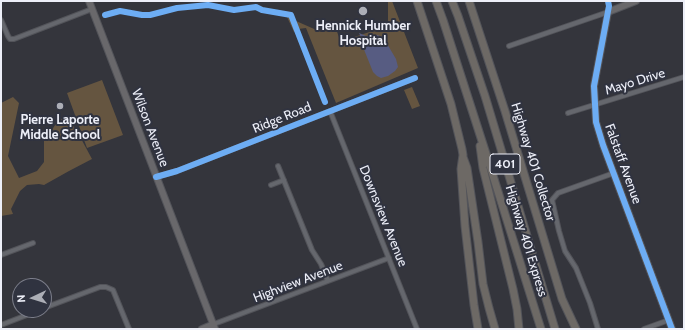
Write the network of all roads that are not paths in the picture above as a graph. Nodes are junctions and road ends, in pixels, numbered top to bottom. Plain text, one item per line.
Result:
1 (89, 1) edge
2 (417, 1) edge
3 (436, 1) edge
4 (452, 1) edge
5 (469, 1) edge
6 (608, 1) edge
7 (636, 1) edge
8 (92, 9) junction
9 (608, 12) junction
10 (1, 20) edge
11 (509, 46) dead end
12 (684, 77) edge
13 (415, 78) dead end
14 (594, 105) junction
15 (330, 111) junction
16 (568, 113) dead end
17 (477, 126) junction
18 (462, 155) junction
19 (278, 166) dead end
20 (614, 173) junction
21 (156, 177) junction
22 (284, 180) junction
23 (271, 185) dead end
24 (33, 243) dead end
25 (1, 255) edge
26 (389, 258) junction
27 (328, 281) junction
28 (52, 305) edge
29 (19, 318) edge
30 (669, 320) junction
31 (1, 325) edge
32 (215, 327) edge
33 (129, 329) edge
34 (202, 329) edge
35 (417, 329) edge
36 (478, 329) edge
37 (496, 329) edge
38 (519, 329) edge
39 (541, 329) edge
40 (556, 329) edge
41 (576, 329) edge
42 (598, 329) edge
43 (644, 329) edge
44 (672, 329) edge

1 - 8 street, Wilson Avenue
2 - 18 highway
3 - 17 highway, Highway 401 Express / 401
4 - 40 highway, Highway 401 Express / 401
5 - 41 highway, Highway 401 Collector / 401
6 - 9 street, Falstaff Avenue
7 - 9 street
8 - 10 street
8 - 21 street, Wilson Avenue
9 - 11 street
9 - 14 street, Falstaff Avenue
12 - 14 street, Mayo Drive
13 - 15 street, Ridge Road
14 - 16 street, Mayo Drive
14 - 20 street, Falstaff Avenue
15 - 21 street, Ridge Road
15 - 26 street, Downsview Avenue
17 - 38 highway
17 - 39 highway, Highway 401 Express / 401
18 - 36 highway
18 - 37 highway
19 - 22 street
20 - 30 street, Falstaff Avenue
20 - 42 street
21 - 32 street, Wilson Avenue
22 - 23 street
22 - 27 street
24 - 25 street
26 - 27 street, Highview Avenue
26 - 35 street, Downsview Avenue
27 - 32 street, Highview Avenue
28 - 33 street
29 - 31 street
30 - 43 street
30 - 44 street, Falstaff Avenue
32 - 34 street

